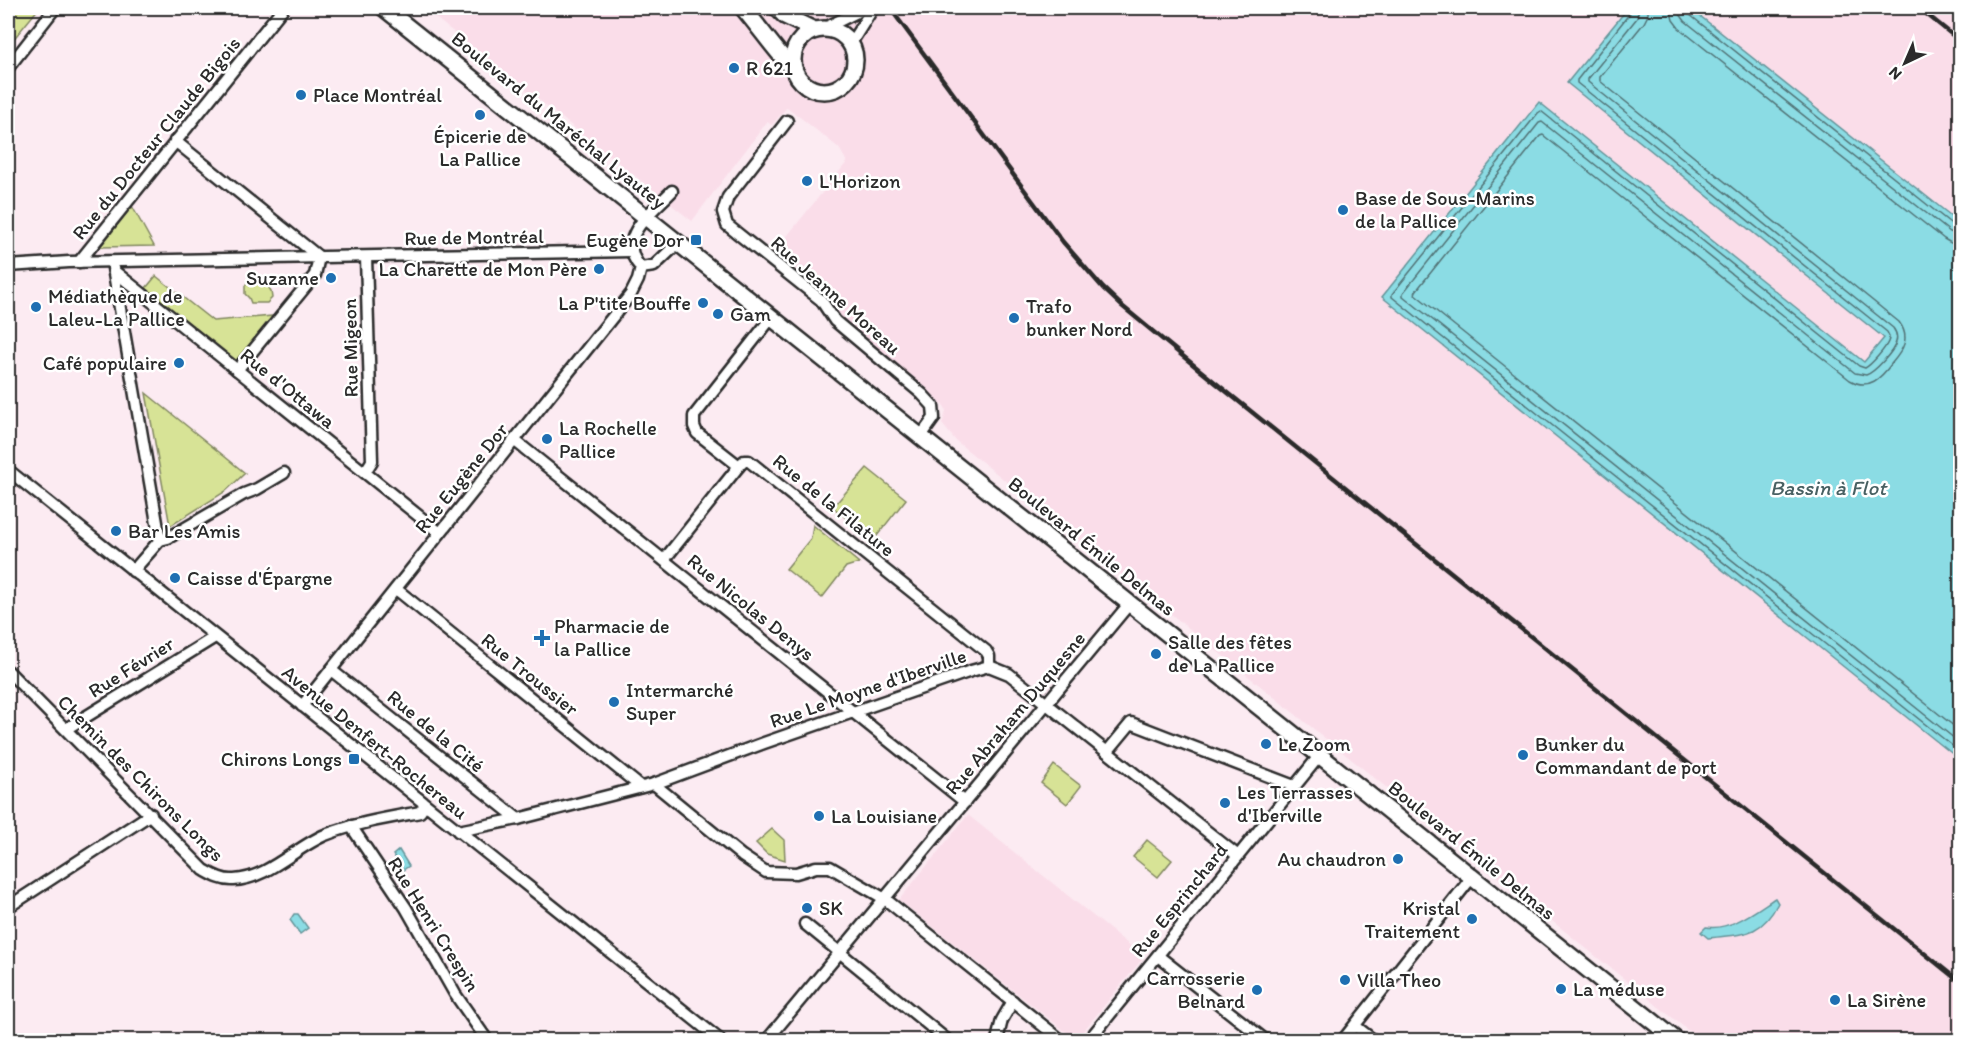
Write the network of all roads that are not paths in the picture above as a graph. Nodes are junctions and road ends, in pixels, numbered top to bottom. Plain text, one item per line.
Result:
1 (55, 8) edge
2 (283, 8) edge
3 (384, 8) edge
4 (743, 8) edge
5 (777, 8) edge
6 (865, 8) edge
7 (873, 8) edge
8 (820, 29) junction
9 (851, 44) junction
10 (9, 63) edge
11 (795, 71) junction
12 (788, 121) dead end
13 (175, 141) junction
14 (672, 191) dead end
15 (647, 217) junction
16 (678, 243) junction
17 (631, 251) junction
18 (319, 257) junction
19 (366, 258) junction
20 (79, 262) junction
21 (8, 266) edge
22 (113, 266) junction
23 (641, 268) junction
24 (772, 317) junction
25 (237, 370) junction
26 (921, 436) junction
27 (514, 440) junction
28 (739, 466) junction
29 (8, 470) edge
30 (365, 472) junction
31 (284, 473) dead end
32 (440, 533) junction
33 (160, 540) junction
34 (664, 560) junction
35 (133, 570) junction
36 (396, 588) junction
37 (1130, 603) junction
38 (215, 637) junction
39 (989, 666) junction
40 (331, 670) junction
41 (8, 671) edge
42 (1046, 704) junction
43 (302, 706) junction
44 (853, 712) junction
45 (66, 729) junction
46 (1107, 752) junction
47 (1320, 755) junction
48 (654, 784) junction
49 (1294, 786) junction
50 (641, 787) junction
51 (965, 801) junction
52 (425, 805) junction
53 (151, 814) junction
54 (518, 819) junction
55 (351, 826) junction
56 (458, 831) junction
57 (1238, 856) junction
58 (1472, 877) junction
59 (885, 899) junction
60 (8, 907) edge
61 (805, 924) dead end
62 (840, 952) junction
63 (1158, 956) junction
64 (1013, 1002) junction
65 (1355, 1026) junction
66 (487, 1041) edge
67 (720, 1041) edge
68 (767, 1041) edge
69 (947, 1041) edge
70 (996, 1041) edge
71 (1061, 1041) edge
72 (1089, 1041) edge
73 (1265, 1041) edge
74 (1343, 1041) edge
75 (1373, 1041) edge
76 (1676, 1041) edge

1 - 10 street
2 - 13 street, Rue du Docteur Claude Bigois
3 - 15 main road, Boulevard du Maréchal Lyautey
4 - 11 main road
5 - 8 main road
6 - 8 street
7 - 9 street
8 - 9 main road
8 - 11 main road
9 - 11 main road
12 - 26 street, Rue Jeanne Moreau
13 - 18 street
13 - 20 street, Rue du Docteur Claude Bigois
14 - 15 street
15 - 16 main road, Boulevard du Maréchal Lyautey
15 - 17 street
16 - 23 street
16 - 24 main road, Boulevard Émile Delmas
17 - 19 street, Rue de Montréal
17 - 23 street
18 - 19 street, Rue de Montréal
18 - 22 street, Rue de Montréal
18 - 25 street
19 - 30 street, Rue Migeon
20 - 21 street, Rue de Montréal
20 - 22 street, Rue de Montréal
22 - 25 street, Rue d'Ottawa
22 - 33 street
23 - 27 street, Rue Eugène Dor
24 - 26 main road, Boulevard Émile Delmas
24 - 28 street
25 - 30 street, Rue d'Ottawa
26 - 37 main road, Boulevard Émile Delmas
27 - 32 street, Rue Eugène Dor
27 - 34 street, Rue Nicolas Denys
28 - 34 street
28 - 39 street, Rue de la Filature
29 - 35 street, Avenue Denfert-Rochereau
30 - 32 street, Rue d'Ottawa
31 - 33 street
32 - 36 street, Rue Eugène Dor
33 - 35 street
34 - 44 street, Rue Nicolas Denys
35 - 38 street, Avenue Denfert-Rochereau
36 - 40 street, Rue Eugène Dor
36 - 50 street, Rue Troussier
37 - 42 street, Rue Abraham Duquesne
37 - 47 main road, Boulevard Émile Delmas
38 - 43 street, Avenue Denfert-Rochereau
38 - 45 street, Rue Février
39 - 42 street, Rue Le Moyne d'Iberville
39 - 44 street, Rue Le Moyne d'Iberville
40 - 43 street, Rue Eugène Dor
40 - 54 street, Rue de la Cité
41 - 45 street, Chemin des Chirons Longs
42 - 46 street, Rue Le Moyne d'Iberville
42 - 51 street, Rue Abraham Duquesne
43 - 52 street, Avenue Denfert-Rochereau
44 - 48 street, Rue Le Moyne d'Iberville
44 - 51 street, Rue Nicolas Denys
45 - 53 street, Chemin des Chirons Longs
46 - 49 street
46 - 57 street, Rue Le Moyne d'Iberville
47 - 49 street, Rue Esprinchard
47 - 58 main road, Boulevard Émile Delmas
48 - 50 street, Rue Le Moyne d'Iberville
48 - 59 street
49 - 57 street, Rue Esprinchard
50 - 54 street, Rue Le Moyne d'Iberville
51 - 59 street, Rue Abraham Duquesne
52 - 55 street, Chemin des Chirons Longs
52 - 56 street, Avenue Denfert-Rochereau
53 - 55 street, Chemin des Chirons Longs
53 - 60 street
54 - 56 street, Rue Le Moyne d'Iberville
55 - 66 street, Rue Henri Crespin
56 - 67 street, Avenue Denfert-Rochereau
57 - 63 street, Rue Esprinchard
58 - 65 street
58 - 76 main road, Boulevard Émile Delmas
59 - 62 street, Rue Abraham Duquesne
59 - 64 street
61 - 62 street
62 - 68 street, Rue Abraham Duquesne
62 - 69 street
63 - 72 street, Rue Esprinchard
63 - 73 street
64 - 70 street
64 - 71 street
65 - 74 street
65 - 75 street

